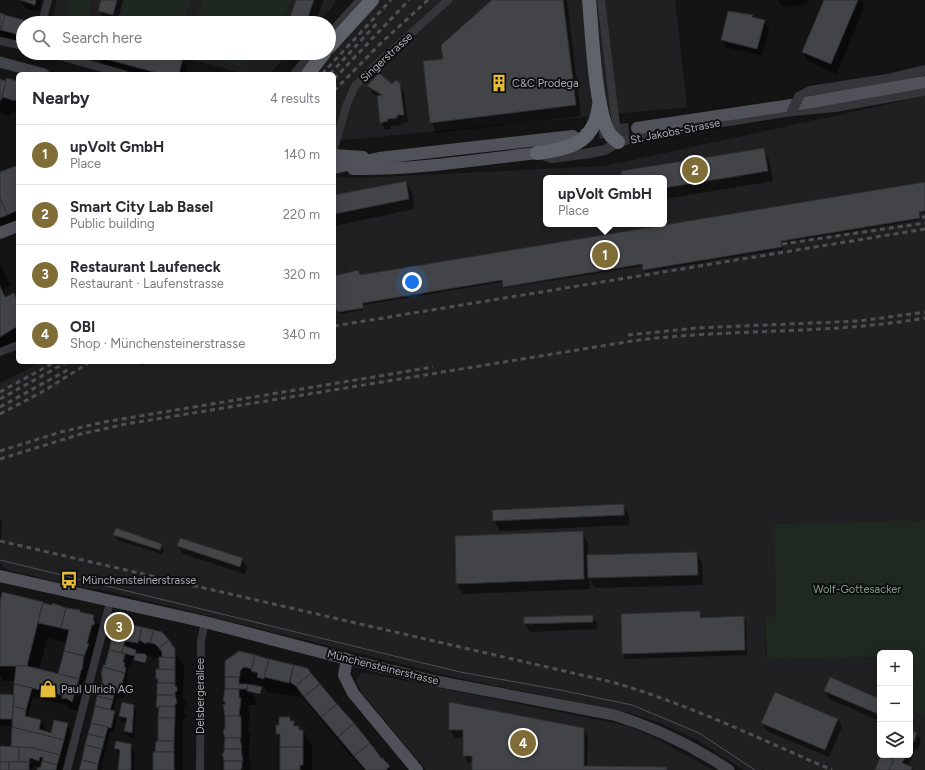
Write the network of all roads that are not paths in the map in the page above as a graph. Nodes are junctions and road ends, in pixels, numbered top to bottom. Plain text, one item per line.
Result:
1 (48, 0) edge
2 (360, 0) edge
3 (372, 0) edge
4 (448, 0) edge
5 (589, 0) edge
6 (601, 0) edge
7 (44, 16) edge
8 (336, 26) edge
9 (336, 39) edge
10 (0, 41) edge
11 (16, 44) edge
12 (73, 60) edge
13 (305, 60) edge
14 (319, 60) edge
15 (0, 62) edge
16 (925, 70) edge
17 (37, 72) edge
18 (117, 72) edge
19 (296, 72) edge
20 (310, 72) edge
21 (925, 77) edge
22 (925, 82) edge
23 (892, 88) junction
24 (925, 91) edge
25 (600, 103) junction
26 (792, 111) junction
27 (637, 128) tunnel mouth
28 (574, 136) tunnel mouth
29 (336, 141) edge
30 (618, 142) junction
31 (537, 152) junction
32 (336, 154) edge
33 (379, 158) junction
34 (336, 168) edge
35 (336, 168) edge
36 (16, 227) edge
37 (0, 233) edge
38 (16, 346) edge
39 (0, 352) edge
40 (2, 575) edge
41 (110, 602) junction
42 (205, 622) junction
43 (347, 659) junction
44 (67, 770) edge
45 (200, 770) edge
46 (417, 770) edge
47 (729, 770) edge

1 - 7 street
2 - 8 street
3 - 9 highway
4 - 29 street, Singerstrasse
5 - 25 highway
6 - 30 street
10 - 11 street
12 - 18 street
13 - 19 street
14 - 20 highway
15 - 17 main road
16 - 26 street, bridge
21 - 23 main road, St. Jakobs-Strasse
22 - 23 main road, St. Jakobs-Strasse
23 - 27 main road, St. Jakobs-Strasse
24 - 26 street, St. Jakobs-Strasse
25 - 30 highway
25 - 31 highway
26 - 30 street, St. Jakobs-Strasse
28 - 33 main road
30 - 31 street, St. Jakobs-Strasse
31 - 35 main road
32 - 33 main road
33 - 34 main road
36 - 37 main road
38 - 39 street
40 - 41 main road, Münchensteinerstrasse
41 - 42 main road, Münchensteinerstrasse
41 - 44 street
42 - 43 main road, Münchensteinerstrasse
42 - 45 street, Delsbergerallee
43 - 46 main road
43 - 47 main road, Münchensteinerstrasse

